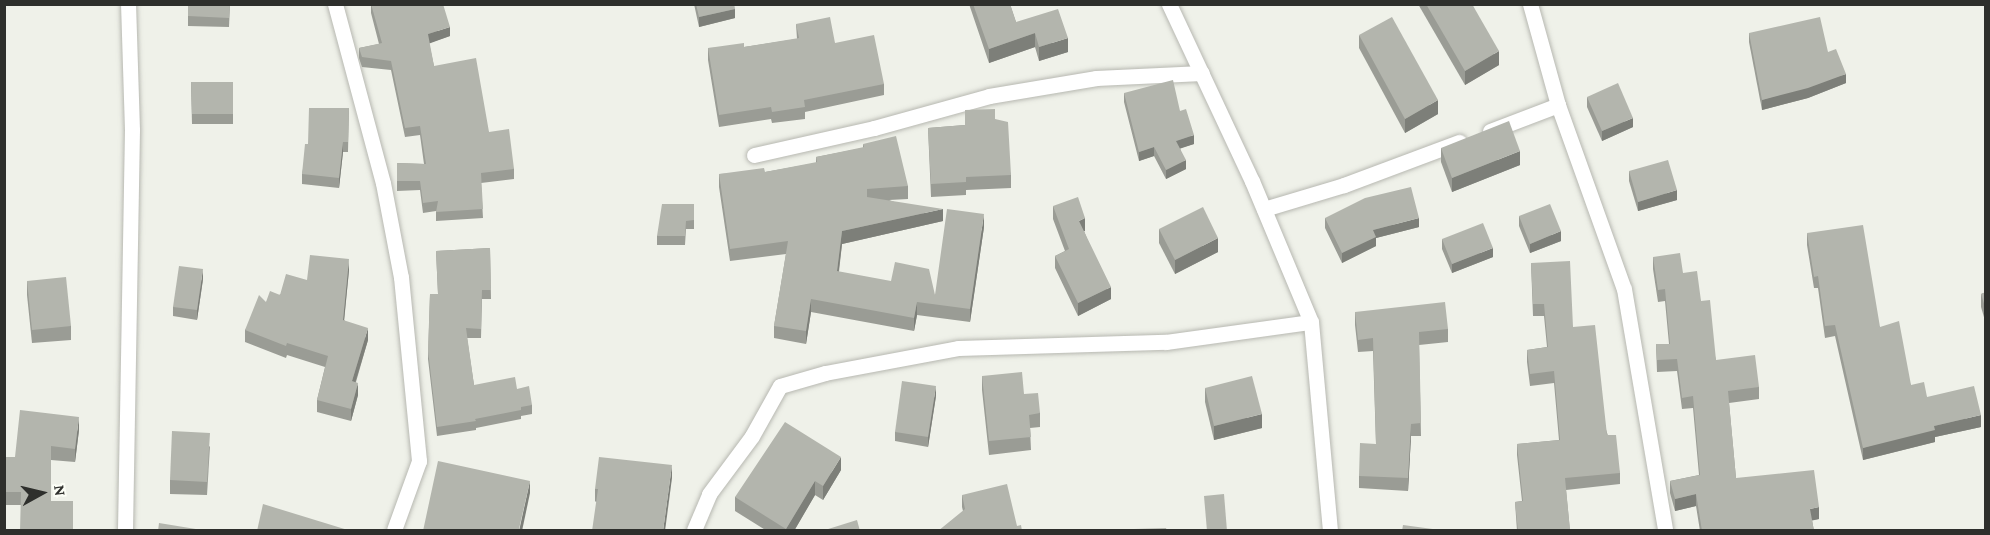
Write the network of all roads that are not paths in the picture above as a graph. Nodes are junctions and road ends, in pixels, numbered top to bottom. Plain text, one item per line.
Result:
1 (128, 4) edge
2 (336, 4) edge
3 (1169, 4) edge
4 (1530, 4) edge
5 (1202, 73) junction
6 (1558, 105) junction
7 (754, 155) dead end
8 (1264, 209) junction
9 (1311, 322) junction
10 (125, 531) edge
11 (394, 531) edge
12 (694, 531) edge
13 (1330, 531) edge
14 (1665, 531) edge

1 - 10 street
2 - 11 street
3 - 5 street
4 - 6 street
5 - 7 street
5 - 8 street
6 - 8 street
6 - 14 street
8 - 9 street
9 - 12 street
9 - 13 street

